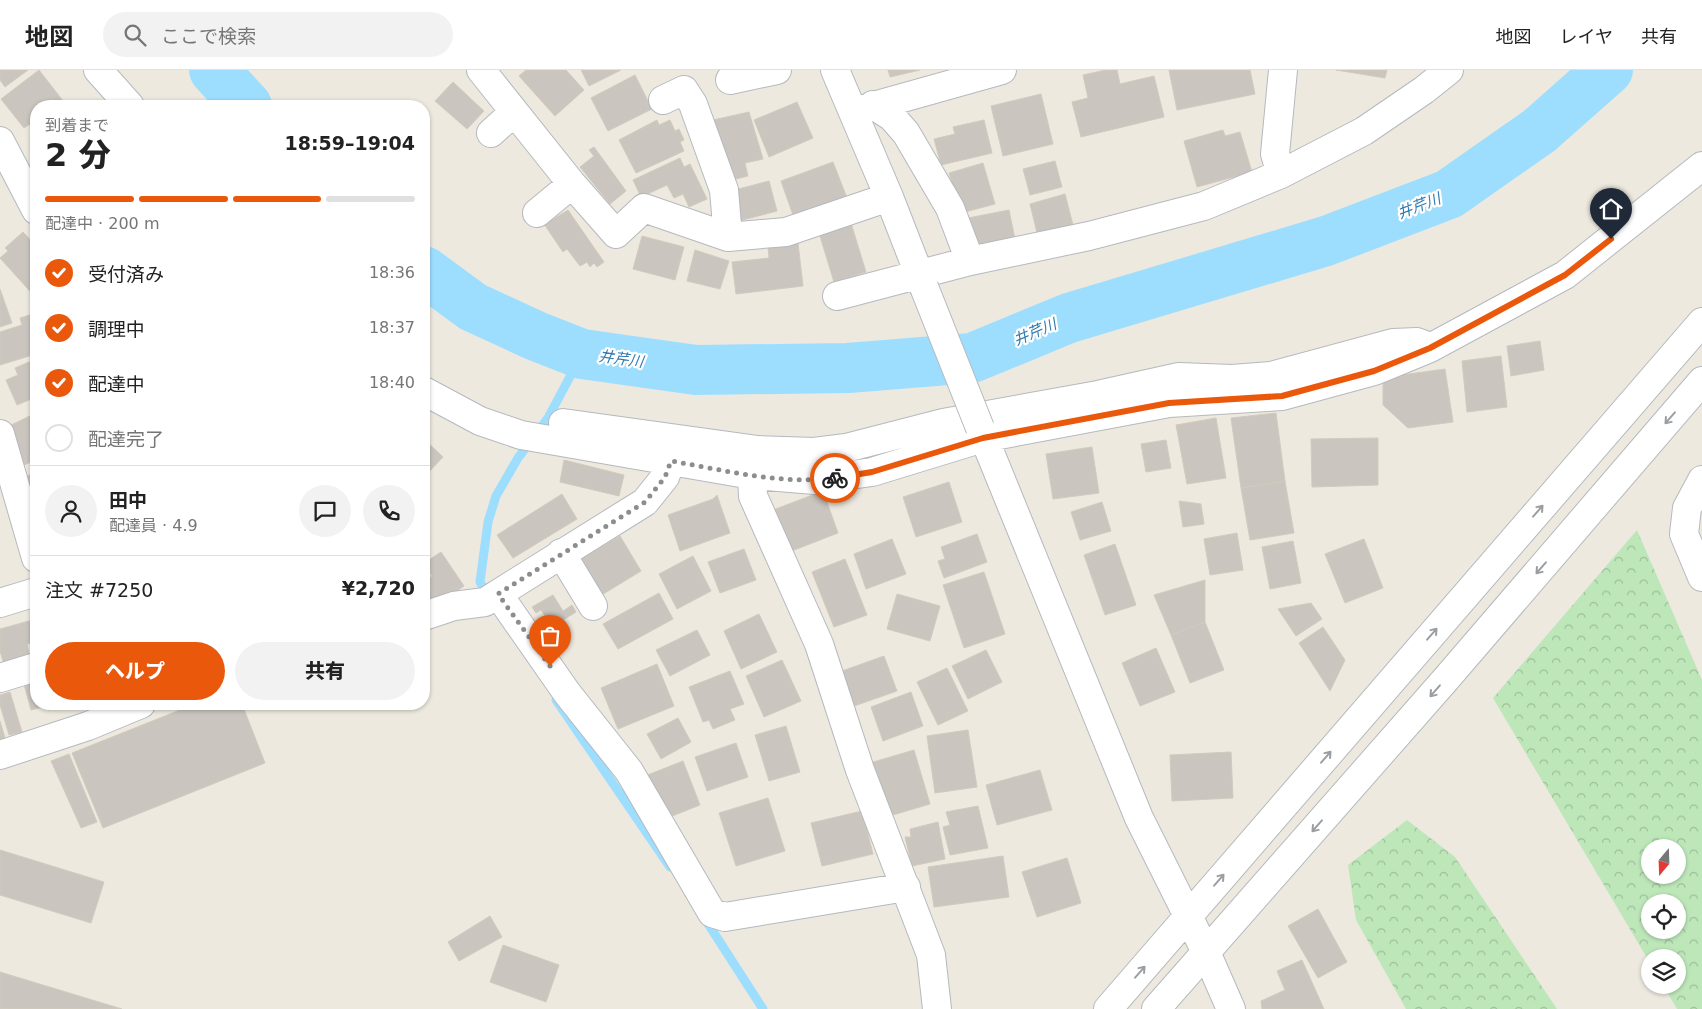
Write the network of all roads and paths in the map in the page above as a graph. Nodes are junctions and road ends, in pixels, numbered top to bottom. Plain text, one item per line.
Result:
1 (98, 70) edge
2 (481, 70) edge
3 (777, 70) edge
4 (835, 70) edge
5 (1002, 70) edge
6 (1283, 70) edge
7 (1449, 70) edge
8 (730, 80) dead end
9 (125, 100) edge
10 (663, 100) dead end
11 (863, 109) junction
12 (514, 112) junction
13 (491, 133) dead end
14 (0, 141) edge
15 (1702, 166) edge
16 (1281, 174) junction
17 (572, 184) junction
18 (889, 197) junction
19 (30, 198) edge
20 (537, 213) dead end
21 (728, 237) junction
22 (970, 261) junction
23 (922, 281) junction
24 (837, 296) dead end
25 (1702, 322) edge
26 (1430, 348) junction
27 (1702, 381) edge
28 (430, 394) edge
29 (480, 421) junction
30 (981, 433) junction
31 (0, 434) edge
32 (671, 461) junction
33 (752, 475) junction
34 (1702, 480) edge
35 (21, 516) edge
36 (30, 541) edge
37 (562, 553) junction
38 (1702, 577) edge
39 (30, 594) edge
40 (493, 597) junction
41 (0, 603) edge
42 (593, 606) dead end
43 (430, 614) edge
44 (30, 669) edge
45 (0, 678) edge
46 (110, 710) edge
47 (84, 715) edge
48 (0, 755) edge
49 (906, 887) junction
50 (1187, 916) junction
51 (1206, 952) junction
52 (937, 1009) edge
53 (1108, 1009) edge
54 (1156, 1009) edge
55 (1230, 1009) edge

1 - 9 street
2 - 12 street
3 - 8 street
4 - 11 street
5 - 11 street
6 - 16 street
7 - 16 street
10 - 21 street
11 - 18 street
11 - 22 street
12 - 13 street
12 - 17 street
14 - 19 street
15 - 26 street
16 - 22 street
17 - 20 street
17 - 21 street
18 - 21 street
18 - 23 street
22 - 23 street
23 - 24 street
23 - 30 street, bridge
50 -> 25 street
26 - 29 street
26 - 30 street
27 -> 51 street
28 - 29 street
29 - 32 street
30 - 33 street
30 - 50 street
31 - 35 street
32 - 33 street
32 - 37 street
33 - 49 street
34 - 38 street
35 - 36 street
37 - 40 street
37 - 42 street
39 - 41 street
40 - 43 street
40 - 49 street
44 - 45 street
46 - 47 street
47 - 48 street
49 - 52 street
50 - 51 street
53 -> 50 street
51 - 54 street
51 - 55 street

